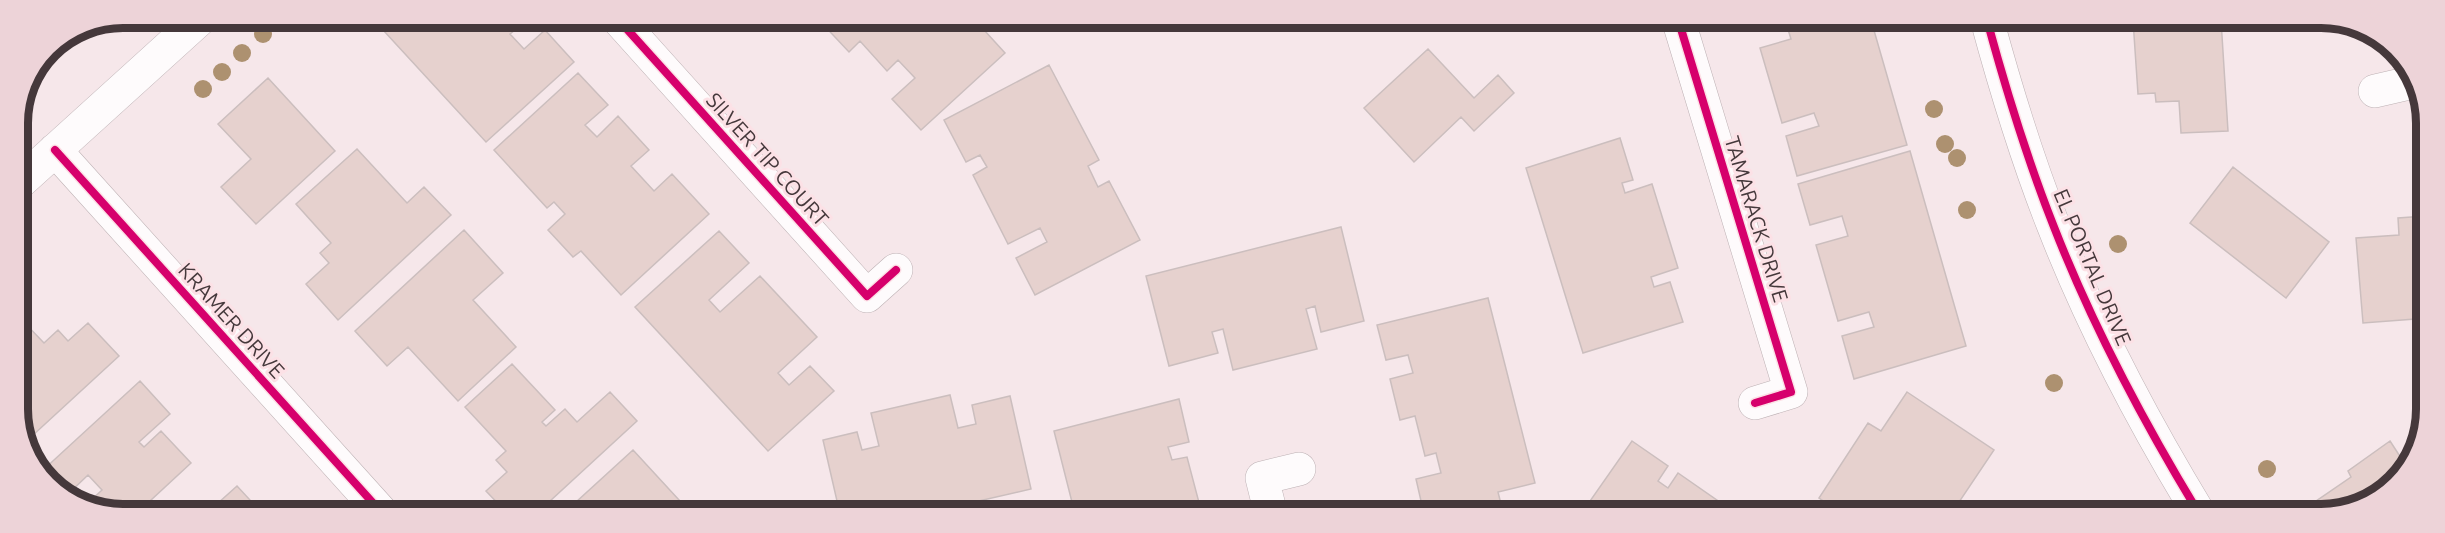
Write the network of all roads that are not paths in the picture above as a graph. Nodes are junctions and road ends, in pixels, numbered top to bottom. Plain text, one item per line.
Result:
1 (190, 28) edge
2 (626, 28) edge
3 (1681, 28) edge
4 (1989, 28) edge
5 (2407, 84) edge
6 (2375, 91) dead end
7 (55, 150) junction
8 (29, 174) edge
9 (896, 270) dead end
10 (1755, 403) dead end
11 (1299, 469) dead end
12 (375, 505) edge
13 (1268, 505) edge
14 (2194, 505) edge

1 - 7 street
2 - 9 street, SILVER TIP COURT
3 - 10 street, TAMARACK DRIVE
4 - 14 street, EL PORTAL DRIVE
5 - 6 street
7 - 8 street
7 - 12 street, KRAMER DRIVE
11 - 13 street

